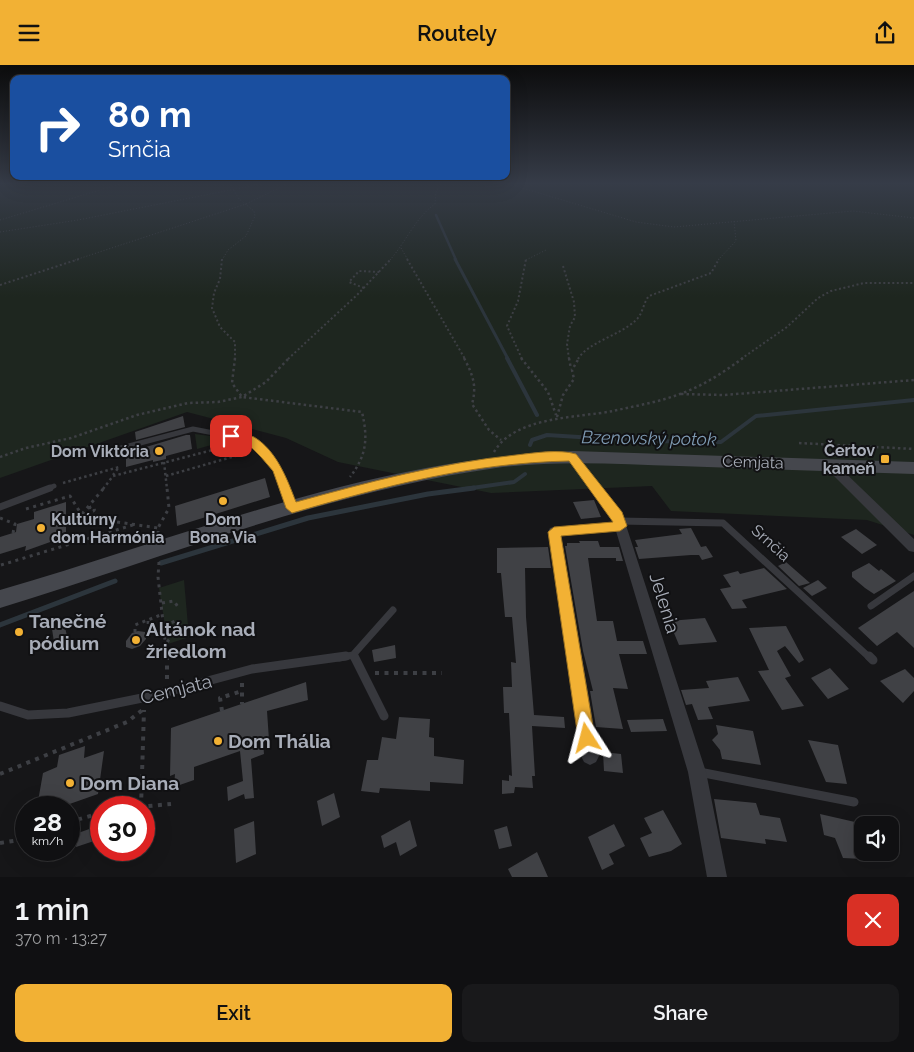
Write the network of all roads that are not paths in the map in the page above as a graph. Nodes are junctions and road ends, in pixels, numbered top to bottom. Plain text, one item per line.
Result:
1 (110, 451) dead end
2 (572, 457) junction
3 (830, 465) junction
4 (914, 468) edge
5 (54, 486) road end
6 (0, 507) edge
7 (292, 508) junction
8 (620, 523) junction
9 (914, 547) edge
10 (914, 577) edge
11 (0, 599) edge
12 (871, 606) dead end
13 (392, 611) dead end
14 (352, 655) junction
15 (873, 660) dead end
16 (0, 706) edge
17 (384, 716) dead end
18 (590, 756) dead end
19 (696, 772) junction
20 (854, 802) dead end
21 (717, 877) edge

1 - 7 lane
2 - 3 main road, Cemjata
2 - 7 main road, Cemjata
2 - 8 street, Jelenia
3 - 4 main road, Cemjata
3 - 9 street
5 - 6 lane
7 - 11 main road, Cemjata
8 - 15 lane, Srnčia
8 - 18 street, Srnčia
8 - 19 street, Jelenia
10 - 12 lane
13 - 14 lane
14 - 16 lane, Cemjata
14 - 17 lane
19 - 20 lane
19 - 21 street, Jelenia

